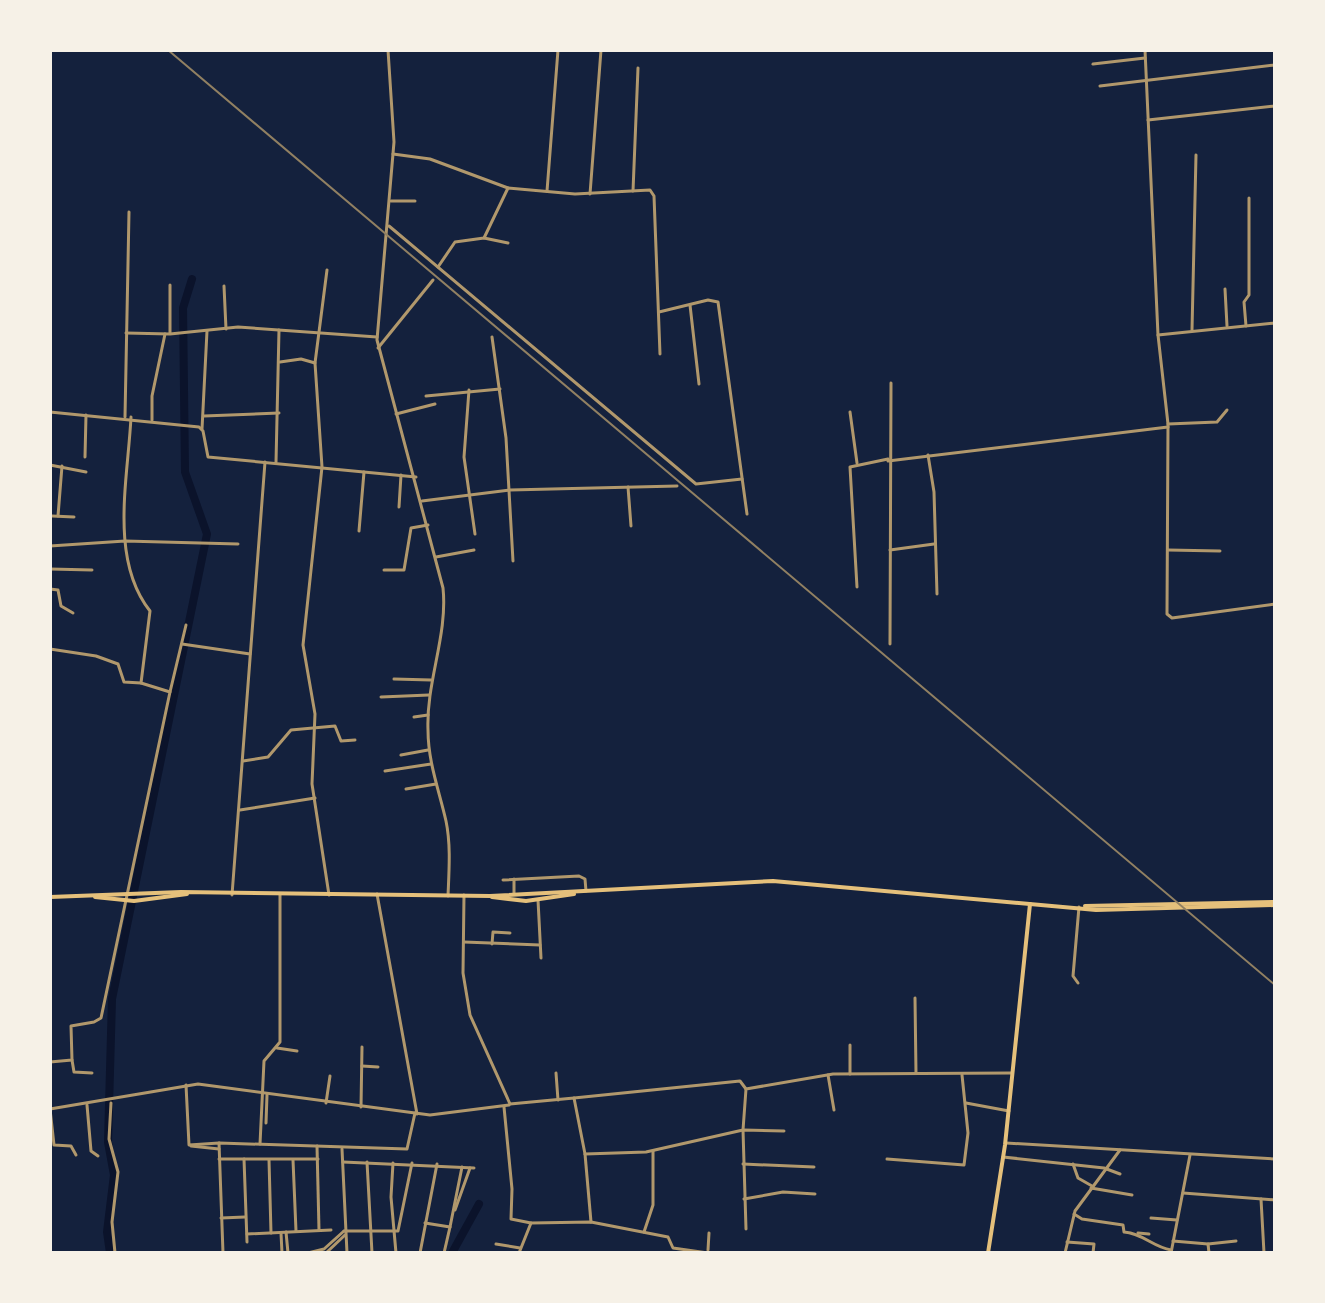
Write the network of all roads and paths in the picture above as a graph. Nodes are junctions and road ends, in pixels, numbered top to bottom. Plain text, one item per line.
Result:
1 (388, 50) edge
2 (558, 50) edge
3 (601, 50) edge
4 (1145, 50) edge
5 (1145, 58) junction
6 (1093, 64) dead end
7 (1275, 65) edge
8 (638, 68) dead end
9 (1146, 80) junction
10 (1100, 86) dead end
11 (1275, 106) edge
12 (1148, 120) junction
13 (393, 154) junction
14 (1196, 155) dead end
15 (508, 188) junction
16 (547, 191) junction
17 (633, 191) junction
18 (590, 194) junction
19 (1249, 198) dead end
20 (391, 201) junction
21 (415, 201) dead end
22 (129, 212) dead end
23 (389, 226) junction
24 (484, 238) junction
25 (508, 243) dead end
26 (438, 267) junction
27 (327, 270) dead end
28 (433, 280) dead end
29 (170, 285) dead end
30 (224, 286) dead end
31 (1225, 289) dead end
32 (690, 305) junction
33 (659, 312) junction
34 (1275, 323) edge
35 (1227, 326) junction
36 (1246, 326) junction
37 (226, 329) junction
38 (279, 330) junction
39 (1192, 330) junction
40 (207, 331) junction
41 (318, 331) junction
42 (126, 333) junction
43 (168, 334) junction
44 (1158, 335) junction
45 (492, 337) dead end
46 (378, 343) junction
47 (660, 354) dead end
48 (280, 362) junction
49 (315, 363) junction
50 (891, 383) dead end
51 (699, 384) dead end
52 (500, 389) junction
53 (469, 390) junction
54 (426, 396) dead end
55 (435, 404) dead end
56 (1227, 410) dead end
57 (50, 412) edge
58 (850, 412) dead end
59 (279, 413) junction
60 (396, 414) junction
61 (86, 415) junction
62 (204, 416) junction
63 (125, 417) junction
64 (131, 417) junction
65 (152, 420) junction
66 (1168, 426) junction
67 (202, 429) junction
68 (928, 455) junction
69 (85, 457) dead end
70 (888, 460) junction
71 (265, 462) junction
72 (276, 463) junction
73 (857, 464) junction
74 (50, 465) edge
75 (62, 466) junction
76 (322, 467) junction
77 (86, 472) dead end
78 (364, 472) junction
79 (404, 476) junction
80 (414, 477) junction
81 (742, 479) junction
82 (677, 486) dead end
83 (628, 487) junction
84 (510, 490) junction
85 (468, 495) junction
86 (422, 501) junction
87 (399, 507) dead end
88 (747, 514) dead end
89 (74, 517) dead end
90 (427, 525) junction
91 (631, 526) dead end
92 (359, 531) dead end
93 (475, 534) dead end
94 (125, 541) junction
95 (238, 544) dead end
96 (934, 544) junction
97 (50, 546) edge
98 (474, 550) dead end
99 (890, 550) junction
100 (1168, 550) junction
101 (1220, 551) dead end
102 (436, 557) junction
103 (513, 561) dead end
104 (50, 569) edge
105 (92, 570) dead end
106 (384, 570) dead end
107 (857, 587) dead end
108 (50, 589) edge
109 (937, 594) dead end
110 (1275, 604) edge
111 (73, 613) dead end
112 (186, 625) dead end
113 (183, 644) junction
114 (890, 644) dead end
115 (50, 649) edge
116 (250, 654) junction
117 (394, 679) dead end
118 (431, 680) junction
119 (141, 683) junction
120 (170, 692) junction
121 (429, 695) junction
122 (381, 697) dead end
123 (428, 715) junction
124 (414, 717) dead end
125 (315, 728) junction
126 (355, 740) dead end
127 (428, 750) junction
128 (401, 755) dead end
129 (243, 761) junction
130 (431, 764) junction
131 (385, 771) dead end
132 (436, 784) junction
133 (406, 789) dead end
134 (315, 798) junction
135 (240, 810) junction
136 (503, 880) dead end
137 (514, 881) junction
138 (584, 890) junction
139 (514, 892) junction
140 (280, 894) junction
141 (377, 894) junction
142 (232, 895) junction
143 (329, 895) junction
144 (464, 895) junction
145 (448, 896) junction
146 (490, 896) junction
147 (50, 897) edge
148 (130, 898) junction
149 (536, 900) junction
150 (1030, 904) junction
151 (1275, 904) edge
152 (1081, 907) junction
153 (510, 933) dead end
154 (464, 942) junction
155 (492, 944) junction
156 (537, 945) junction
157 (541, 958) dead end
158 (1078, 983) dead end
159 (915, 998) dead end
160 (850, 1045) dead end
161 (362, 1047) dead end
162 (276, 1048) junction
163 (297, 1051) dead end
164 (72, 1060) junction
165 (50, 1062) edge
166 (362, 1066) junction
167 (378, 1067) dead end
168 (92, 1073) dead end
169 (556, 1073) dead end
170 (916, 1073) junction
171 (962, 1073) junction
172 (1013, 1073) junction
173 (850, 1074) junction
174 (828, 1075) junction
175 (330, 1076) dead end
176 (186, 1085) junction
177 (746, 1089) junction
178 (265, 1095) junction
179 (574, 1098) junction
180 (558, 1100) junction
181 (108, 1102) junction
182 (326, 1103) junction
183 (964, 1103) junction
184 (510, 1104) junction
185 (87, 1105) junction
186 (504, 1106) junction
187 (361, 1107) junction
188 (50, 1109) edge
189 (834, 1110) dead end
190 (1009, 1111) junction
191 (416, 1114) junction
192 (266, 1123) dead end
193 (743, 1130) junction
194 (784, 1131) dead end
195 (219, 1143) junction
196 (52, 1145) edge
197 (189, 1145) junction
198 (260, 1145) junction
199 (1005, 1145) junction
200 (317, 1146) junction
201 (342, 1148) junction
202 (219, 1149) junction
203 (653, 1151) junction
204 (1119, 1151) junction
205 (585, 1154) junction
206 (1190, 1154) junction
207 (76, 1155) dead end
208 (98, 1156) dead end
209 (1003, 1157) junction
210 (219, 1159) junction
211 (244, 1159) junction
212 (318, 1159) junction
213 (887, 1159) dead end
214 (1275, 1159) edge
215 (269, 1160) junction
216 (293, 1160) junction
217 (343, 1162) junction
218 (367, 1162) junction
219 (393, 1163) junction
220 (412, 1163) junction
221 (437, 1164) junction
222 (743, 1164) junction
223 (1073, 1164) junction
224 (462, 1167) junction
225 (814, 1167) dead end
226 (1104, 1168) junction
227 (1120, 1174) dead end
228 (1091, 1187) junction
229 (1182, 1193) junction
230 (815, 1194) dead end
231 (1132, 1195) dead end
232 (744, 1199) junction
233 (1261, 1199) junction
234 (1275, 1200) edge
235 (453, 1213) junction
236 (1074, 1214) junction
237 (247, 1217) junction
238 (221, 1218) junction
239 (1151, 1218) dead end
240 (1177, 1220) junction
241 (425, 1223) junction
242 (531, 1223) junction
243 (595, 1223) junction
244 (450, 1227) junction
245 (746, 1229) dead end
246 (319, 1230) junction
247 (331, 1230) dead end
248 (296, 1231) junction
249 (284, 1232) junction
250 (370, 1232) junction
251 (394, 1232) junction
252 (644, 1232) junction
253 (271, 1233) junction
254 (346, 1233) junction
255 (709, 1233) dead end
256 (1138, 1233) junction
257 (247, 1234) junction
258 (1149, 1234) dead end
259 (1173, 1241) junction
260 (1236, 1241) dead end
261 (247, 1242) dead end
262 (1067, 1242) junction
263 (496, 1244) dead end
264 (1208, 1244) junction
265 (521, 1248) edge
266 (320, 1252) edge
267 (708, 1252) edge
268 (1171, 1252) edge
269 (115, 1253) edge
270 (223, 1253) edge
271 (285, 1253) edge
272 (308, 1253) edge
273 (326, 1253) edge
274 (347, 1253) edge
275 (372, 1253) edge
276 (396, 1253) edge
277 (420, 1253) edge
278 (444, 1253) edge
279 (988, 1253) edge
280 (1065, 1253) edge
281 (1093, 1253) edge
282 (1209, 1253) edge
283 (1264, 1253) edge

1 - 13 street
2 - 16 street
3 - 18 street
4 - 5 street
5 - 6 street
5 - 9 street
7 - 9 street
8 - 17 street
9 - 10 street
9 - 12 street
11 - 12 street
12 - 44 street
13 - 15 street
13 - 20 street
14 - 39 street
15 - 16 street
15 - 24 street
16 - 18 street
17 - 18 street
17 - 33 street
19 - 36 street
20 - 21 street
20 - 23 street
22 - 42 street
23 - 26 street
23 - 46 street
24 - 25 street
24 - 26 street
26 - 81 street
27 - 41 street
28 - 46 street
29 - 43 street
30 - 37 street
31 - 35 street
32 - 33 street
32 - 51 street
32 - 81 street
33 - 47 street
34 - 36 street
35 - 36 street
35 - 39 street
37 - 38 street
37 - 40 street
38 - 41 street
38 - 48 street
39 - 44 street
40 - 43 street
40 - 62 street
41 - 46 street
41 - 49 street
42 - 43 street
42 - 63 street
43 - 65 street
44 - 66 street
45 - 52 street
46 - 60 street
48 - 49 street
48 - 59 street
49 - 76 street
50 - 70 street
52 - 53 street
52 - 84 street
53 - 54 street
53 - 85 street
55 - 60 street
56 - 66 street
57 - 61 street
58 - 73 street
59 - 62 street
59 - 72 street
60 - 80 street
61 - 63 street
61 - 69 street
62 - 67 street
63 - 64 street
64 - 65 street
64 - 94 street
65 - 67 street
66 - 68 street
66 - 100 street
67 - 71 street
68 - 70 street
68 - 96 street
70 - 73 street
70 - 99 street
71 - 72 street
71 - 116 street
72 - 76 street
73 - 107 street
74 - 75 street
75 - 77 street
75 - 89 street
76 - 78 street
76 - 125 street
78 - 79 street
78 - 92 street
79 - 80 street
79 - 87 street
80 - 86 street
81 - 88 street
82 - 83 street
83 - 84 street
83 - 91 street
84 - 85 street
84 - 103 street
85 - 86 street
85 - 93 street
86 - 90 street
90 - 102 street
90 - 106 street
94 - 95 street
94 - 97 street
94 - 119 street
96 - 99 street
96 - 109 street
98 - 102 street
99 - 114 street
100 - 101 street
100 - 110 street
102 - 118 street
104 - 105 street
108 - 111 street
112 - 113 street
113 - 116 street
113 - 120 street
115 - 119 street
116 - 129 street
117 - 118 street
118 - 121 street
119 - 120 street
120 - 148 street
121 - 122 street
121 - 123 street
123 - 124 street
123 - 127 street
125 - 126 street
125 - 129 street
125 - 134 street
127 - 128 street
127 - 130 street
129 - 135 street
130 - 131 street
130 - 132 street
132 - 133 street
132 - 145 street
134 - 135 street
134 - 143 street
135 - 142 street
136 - 137 street
137 - 138 street
137 - 139 street
138 - 139 main road
138 - 149 main road
138 - 150 main road
139 - 146 main road
140 - 142 main road
140 - 143 main road
140 - 162 street
141 - 143 main road
141 - 145 main road
141 - 191 street
142 - 148 main road
144 - 145 main road
144 - 146 main road
144 - 154 street
146 - 149 main road
147 - 148 main road
148 - 164 street
149 - 156 street
150 - 152 main road
150 - 172 main road
151 - 152 main road
152 - 158 street
153 - 155 street
154 - 155 street
154 - 184 street
155 - 156 street
156 - 157 street
159 - 170 street
160 - 173 street
161 - 166 street
162 - 163 street
162 - 178 street
164 - 165 street
164 - 168 street
166 - 167 street
166 - 187 street
169 - 180 street
170 - 171 street
170 - 173 street
171 - 172 street
171 - 183 street
172 - 190 main road
173 - 174 street
174 - 177 street
174 - 189 street
175 - 182 street
176 - 178 street
176 - 181 street
176 - 197 street
177 - 179 street
177 - 193 street
178 - 182 street
178 - 192 street
178 - 198 street
179 - 180 street
179 - 205 street
180 - 184 street
181 - 185 street
181 - 269 street
182 - 187 street
183 - 190 street
183 - 213 street
184 - 186 street
185 - 188 street
185 - 208 street
186 - 191 street
186 - 242 street
187 - 191 street
188 - 196 street
190 - 199 main road
191 - 201 street
193 - 194 street
193 - 203 street
193 - 222 street
195 - 197 street
195 - 198 street
195 - 202 street
196 - 207 street
197 - 202 street
198 - 200 street
199 - 204 street
199 - 209 main road
200 - 201 street
200 - 212 street
201 - 217 street
202 - 210 street
203 - 205 street
203 - 252 street
204 - 206 street
204 - 226 street
205 - 243 street
206 - 214 street
206 - 229 street
209 - 223 street
209 - 279 main road
210 - 211 street
210 - 238 street
211 - 215 street
211 - 237 street
212 - 216 street
212 - 246 street
215 - 216 street
215 - 253 street
216 - 248 street
217 - 218 street
217 - 254 street
218 - 219 street
218 - 250 street
219 - 220 street
219 - 251 street
220 - 221 street
220 - 251 street
221 - 224 street
221 - 241 street
222 - 225 street
222 - 232 street
223 - 226 street
223 - 228 street
224 - 235 street
224 - 235 street
226 - 227 street
226 - 228 street
228 - 231 street
228 - 236 street
229 - 233 street
229 - 240 street
230 - 232 street
232 - 245 street
233 - 234 street
233 - 283 street
235 - 244 street
236 - 256 street
236 - 262 street
237 - 238 street
237 - 257 street
238 - 270 street
239 - 240 street
240 - 259 street
241 - 244 street
241 - 277 street
242 - 243 street
242 - 265 street
243 - 252 street
244 - 278 street
246 - 247 street
246 - 248 street
248 - 249 street
249 - 253 street
249 - 271 street
250 - 251 street
250 - 254 street
250 - 275 street
251 - 276 street
252 - 267 street
253 - 257 street
254 - 266 street
254 - 273 street
254 - 274 street
255 - 267 street
256 - 258 street
256 - 268 street
257 - 261 street
259 - 264 street
259 - 268 street
260 - 264 street
262 - 280 street
262 - 281 street
263 - 265 street
264 - 282 street
266 - 272 street

